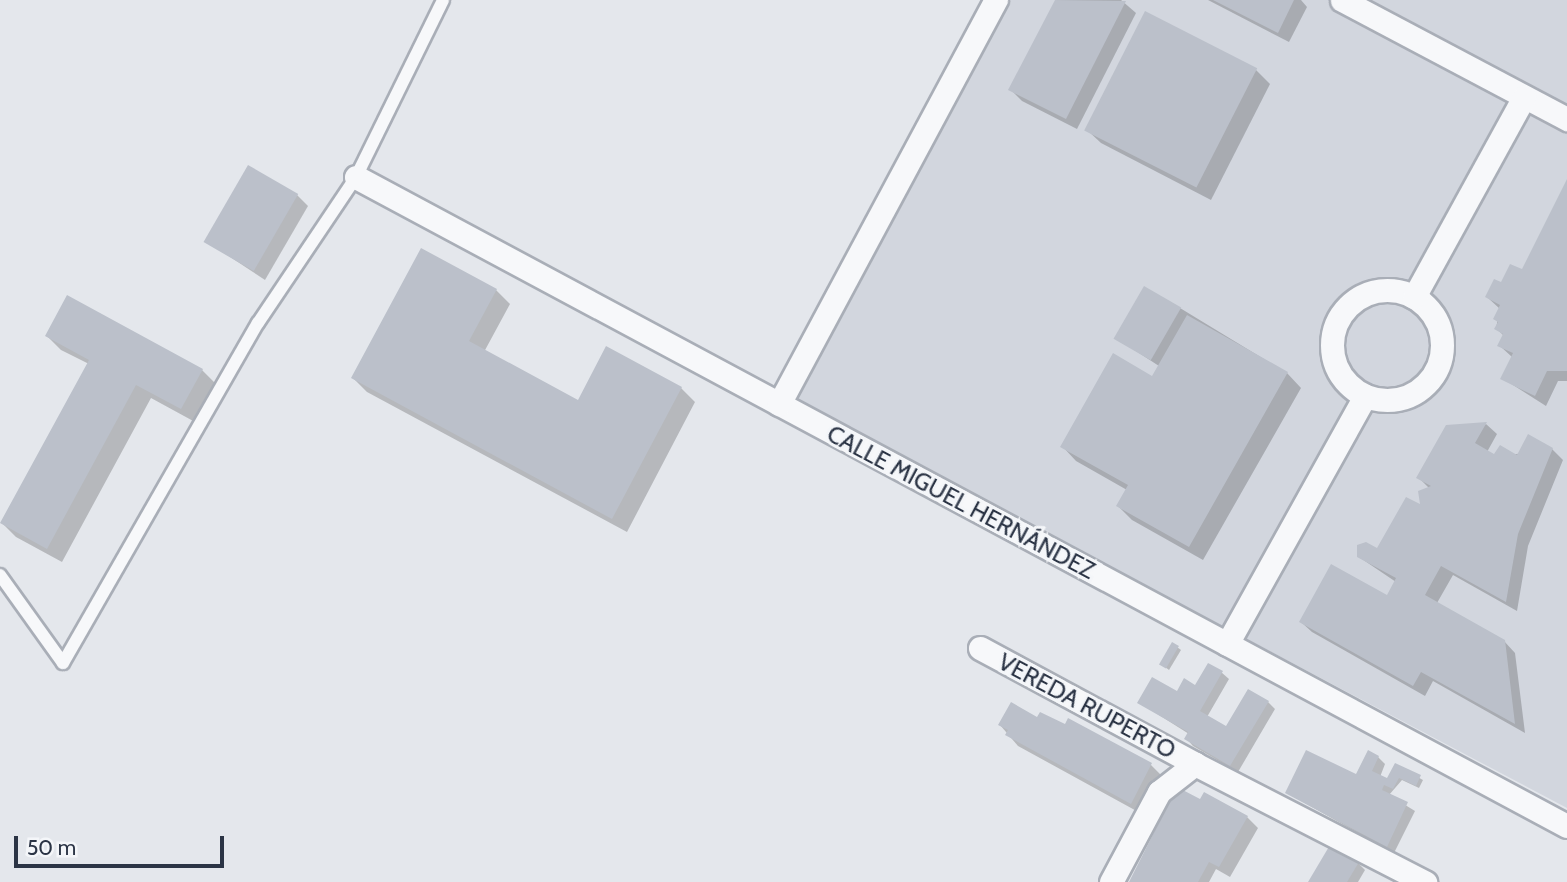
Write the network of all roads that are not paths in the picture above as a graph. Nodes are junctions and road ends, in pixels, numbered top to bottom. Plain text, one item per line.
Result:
1 (443, 0) edge
2 (996, 0) edge
3 (1342, 0) edge
4 (1524, 97) junction
5 (1567, 119) edge
6 (356, 177) junction
7 (1414, 297) junction
8 (1365, 397) junction
9 (779, 404) junction
10 (0, 575) edge
11 (1227, 644) junction
12 (980, 648) dead end
13 (1195, 764) junction
14 (1567, 826) edge
15 (1111, 882) edge
16 (1425, 882) edge

1 - 6 lane
2 - 9 street
3 - 4 street
4 - 5 street
4 - 7 street
6 - 9 street, CALLE MIGUEL HERNÁNDEZ
6 - 10 lane
7 - 8 street
7 - 8 street
8 - 11 street
9 - 11 street, CALLE MIGUEL HERNÁNDEZ
11 - 14 street, CALLE MIGUEL HERNÁNDEZ
12 - 13 street, VEREDA RUPERTO
13 - 15 street, VEREDA RUPERTO
13 - 16 street, VEREDA RUPERTO

